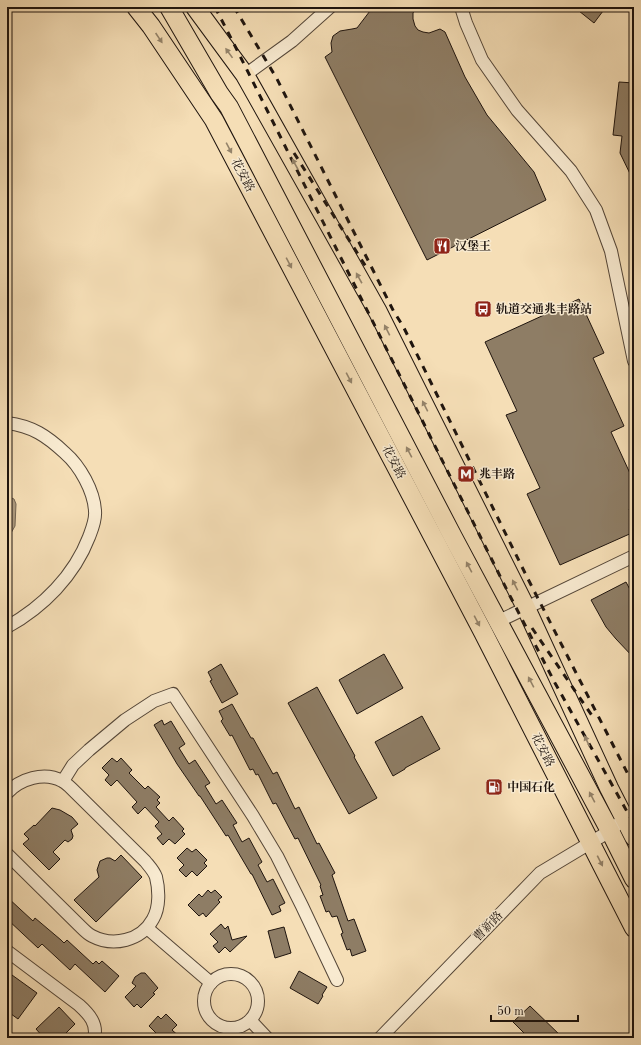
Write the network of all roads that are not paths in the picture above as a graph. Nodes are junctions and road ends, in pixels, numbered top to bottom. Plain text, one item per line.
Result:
1 (136, 7) edge
2 (169, 7) edge
3 (195, 7) edge
4 (330, 7) edge
5 (461, 7) edge
6 (244, 75) junction
7 (634, 361) edge
8 (7, 423) edge
9 (634, 556) edge
10 (526, 608) junction
11 (501, 620) dead end
12 (7, 627) edge
13 (62, 781) junction
14 (9, 788) edge
15 (631, 823) edge
16 (610, 831) junction
17 (590, 843) junction
18 (7, 854) edge
19 (634, 879) edge
20 (147, 928) junction
21 (634, 928) edge
22 (7, 951) edge
23 (337, 980) dead end
24 (211, 983) junction
25 (251, 1021) junction
26 (94, 1038) edge
27 (267, 1038) edge
28 (380, 1038) edge

1 -> 17 highway, 花安路
16 -> 2 highway, 花安路
6 -> 3 highway
4 - 6 street
5 - 7 street
10 -> 6 highway
8 - 12 street
9 - 10 street
10 - 11 street
15 -> 10 highway
13 - 14 street
13 - 20 street
13 - 23 street
15 - 16 street, 曹新路
16 - 17 street, 曹新路
16 - 19 highway, 花安路
17 -> 21 highway, 花安路
17 - 28 street, 曹新路
18 - 20 street
20 - 24 street
22 - 26 street
24 - 25 street
24 - 25 street
25 - 27 street

